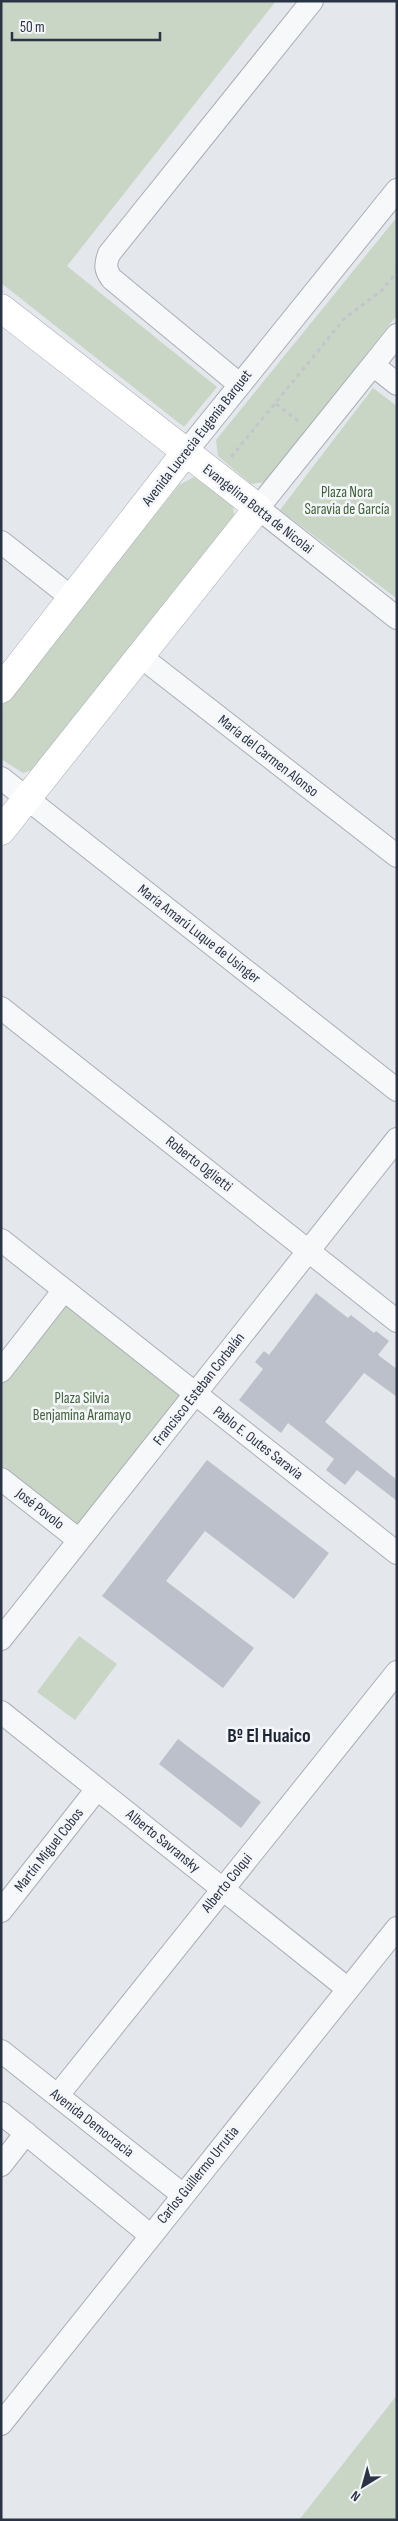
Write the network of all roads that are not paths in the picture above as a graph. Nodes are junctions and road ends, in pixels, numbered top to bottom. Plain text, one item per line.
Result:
1 (312, 1) edge
2 (397, 190) edge
3 (1, 308) edge
4 (397, 335) edge
5 (373, 365) junction
6 (239, 384) junction
7 (397, 384) edge
8 (185, 453) junction
9 (258, 508) junction
10 (1, 542) edge
11 (72, 598) junction
12 (395, 614) edge
13 (140, 656) junction
14 (1, 689) edge
15 (1, 778) edge
16 (27, 798) junction
17 (1, 831) edge
18 (397, 856) edge
19 (1, 1008) edge
20 (397, 1090) edge
21 (397, 1139) edge
22 (1, 1240) edge
23 (308, 1250) junction
24 (64, 1290) junction
25 (397, 1320) edge
26 (1, 1371) edge
27 (195, 1394) junction
28 (1, 1478) edge
29 (79, 1540) junction
30 (397, 1553) edge
31 (1, 1639) edge
32 (397, 1672) edge
33 (1, 1712) edge
34 (98, 1789) junction
35 (222, 1888) junction
36 (1, 1911) edge
37 (397, 1928) edge
38 (348, 1989) junction
39 (1, 2051) edge
40 (58, 2095) junction
41 (1, 2113) edge
42 (26, 2133) junction
43 (1, 2165) edge
44 (183, 2195) junction
45 (150, 2235) junction
46 (1, 2424) edge

1 - 6 street
2 - 6 street, Avenida Lucrecia Eugenia Barquet
3 - 8 street, Evangelina Botta de Nicolai
4 - 5 street
5 - 7 street
5 - 9 street
6 - 8 street, Avenida Lucrecia Eugenia Barquet
8 - 9 street, Evangelina Botta de Nicolai
8 - 11 street, Avenida Lucrecia Eugenia Barquet
9 - 12 street, Evangelina Botta de Nicolai
9 - 13 street
10 - 11 street
11 - 14 street, Avenida Lucrecia Eugenia Barquet
13 - 16 street
13 - 18 street, María del Carmen Alonso
15 - 16 street, María Amarú Luque de Usinger
16 - 17 street
16 - 20 street, María Amarú Luque de Usinger
19 - 23 street, Roberto Oglietti
21 - 23 street, Francisco Esteban Corbalán
22 - 24 street, Pablo E. Outes Saravia
23 - 25 street, Roberto Oglietti
23 - 27 street, Francisco Esteban Corbalán
24 - 26 street
24 - 27 street, Pablo E. Outes Saravia
27 - 29 street, Francisco Esteban Corbalán
27 - 30 street, Pablo E. Outes Saravia
28 - 29 street, José Povolo
29 - 31 street, Francisco Esteban Corbalán
32 - 35 street, Alberto Colqui
33 - 34 street, Alberto Savransky
34 - 35 street, Alberto Savransky
34 - 36 street, Martín Miguel Cobos
35 - 38 street, Alberto Savransky
35 - 40 street, Alberto Colqui
37 - 38 street, Carlos Guillermo Urrutia
38 - 44 street, Carlos Guillermo Urrutia
39 - 40 street, Avenida Democracia
40 - 44 street, Avenida Democracia
41 - 42 street
42 - 43 street
42 - 45 street
44 - 45 street, Carlos Guillermo Urrutia
45 - 46 street, Carlos Guillermo Urrutia

